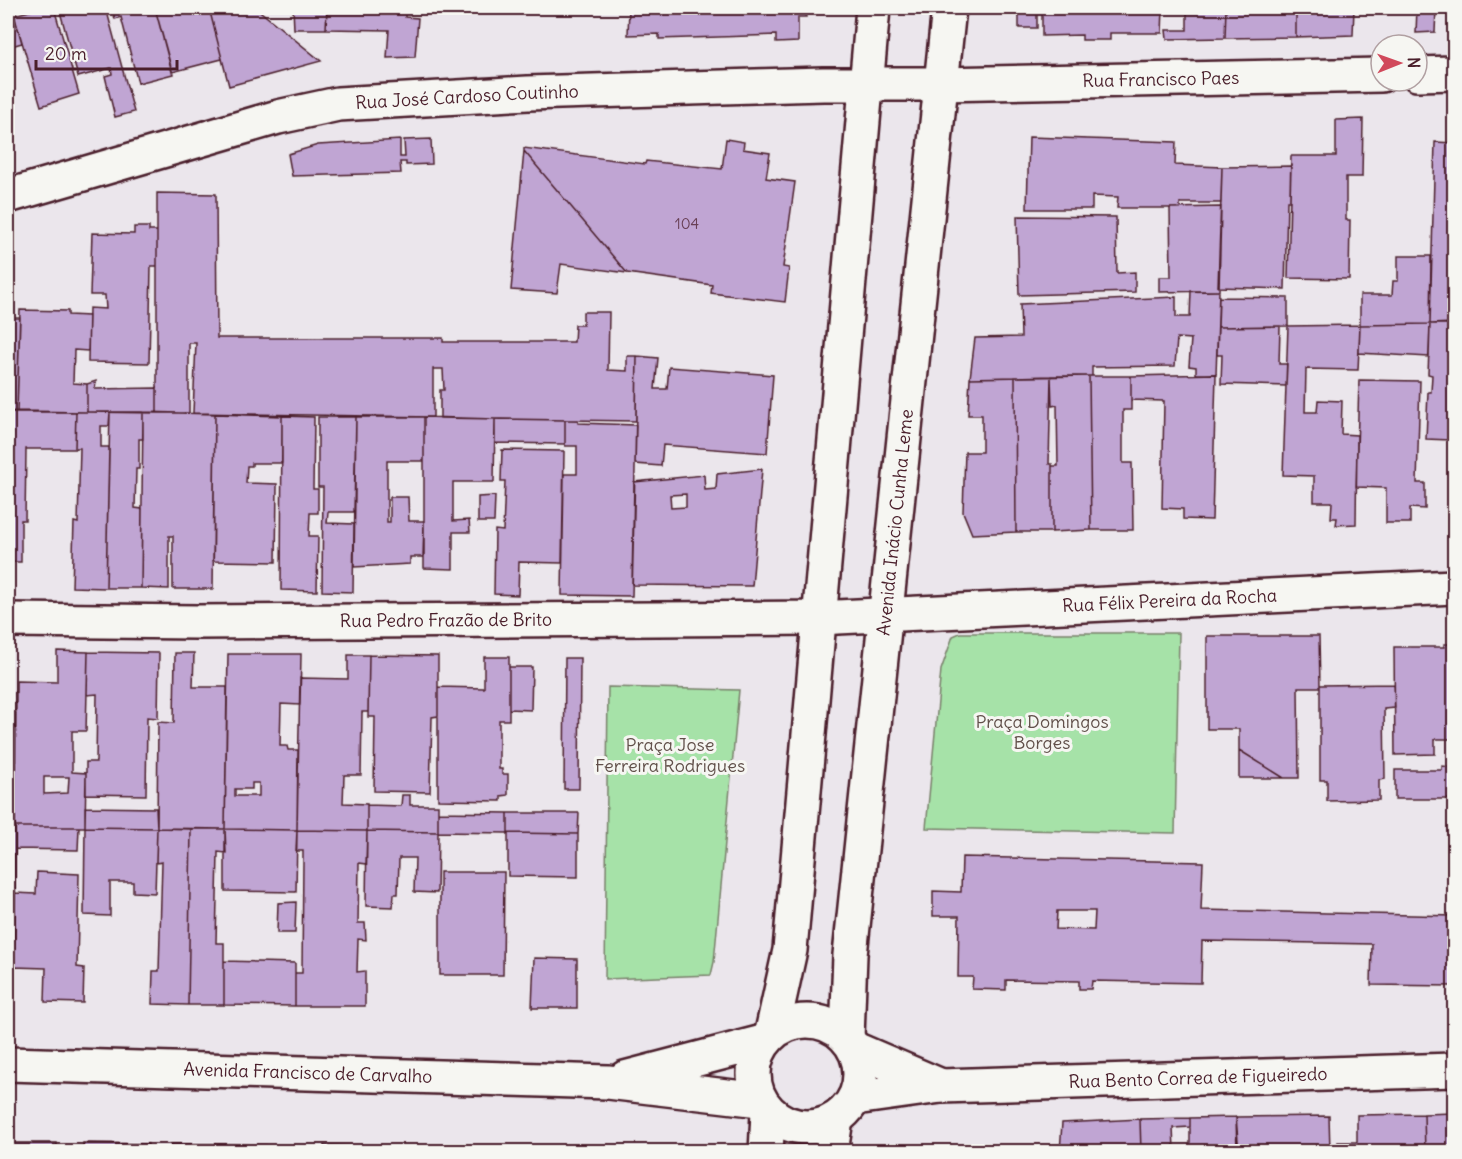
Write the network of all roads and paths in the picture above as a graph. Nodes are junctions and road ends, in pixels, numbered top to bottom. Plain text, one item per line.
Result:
1 (873, 8) edge
2 (949, 8) edge
3 (1455, 73) edge
4 (1429, 74) edge
5 (1369, 75) edge
6 (866, 84) junction
7 (940, 84) junction
8 (8, 196) edge
9 (1455, 587) edge
10 (884, 615) junction
11 (817, 618) junction
12 (8, 620) edge
13 (768, 1037) junction
14 (851, 1044) junction
15 (8, 1064) edge
16 (1455, 1070) edge
17 (608, 1082) junction
18 (941, 1086) junction
19 (764, 1106) junction
20 (846, 1109) junction
21 (766, 1152) edge
22 (831, 1152) edge

1 - 6 street
2 - 7 street, Avenida Inácio Cunha Leme
3 - 4 street
5 - 7 street, Rua Francisco Paes
6 - 7 street, Rua José Cardoso Coutinho
6 - 8 street, Rua José Cardoso Coutinho
6 - 11 street
7 - 10 street, Avenida Inácio Cunha Leme
9 - 10 street, Rua Félix Pereira da Rocha
10 - 11 street, Rua Pedro Frazão de Brito
10 - 14 street, Avenida Inácio Cunha Leme
11 - 12 street, Rua Pedro Frazão de Brito
11 - 13 street
13 - 14 street
13 - 17 street, Avenida Francisco de Carvalho
13 - 19 street
14 - 18 street, Rua Bento Correa de Figueiredo
14 - 20 street
15 - 17 street, Avenida Francisco de Carvalho
16 - 18 street, Rua Bento Correa de Figueiredo
17 - 19 street, Avenida Francisco de Carvalho
18 - 20 street, Rua Bento Correa de Figueiredo
19 - 20 street
19 - 21 street
20 - 22 street

